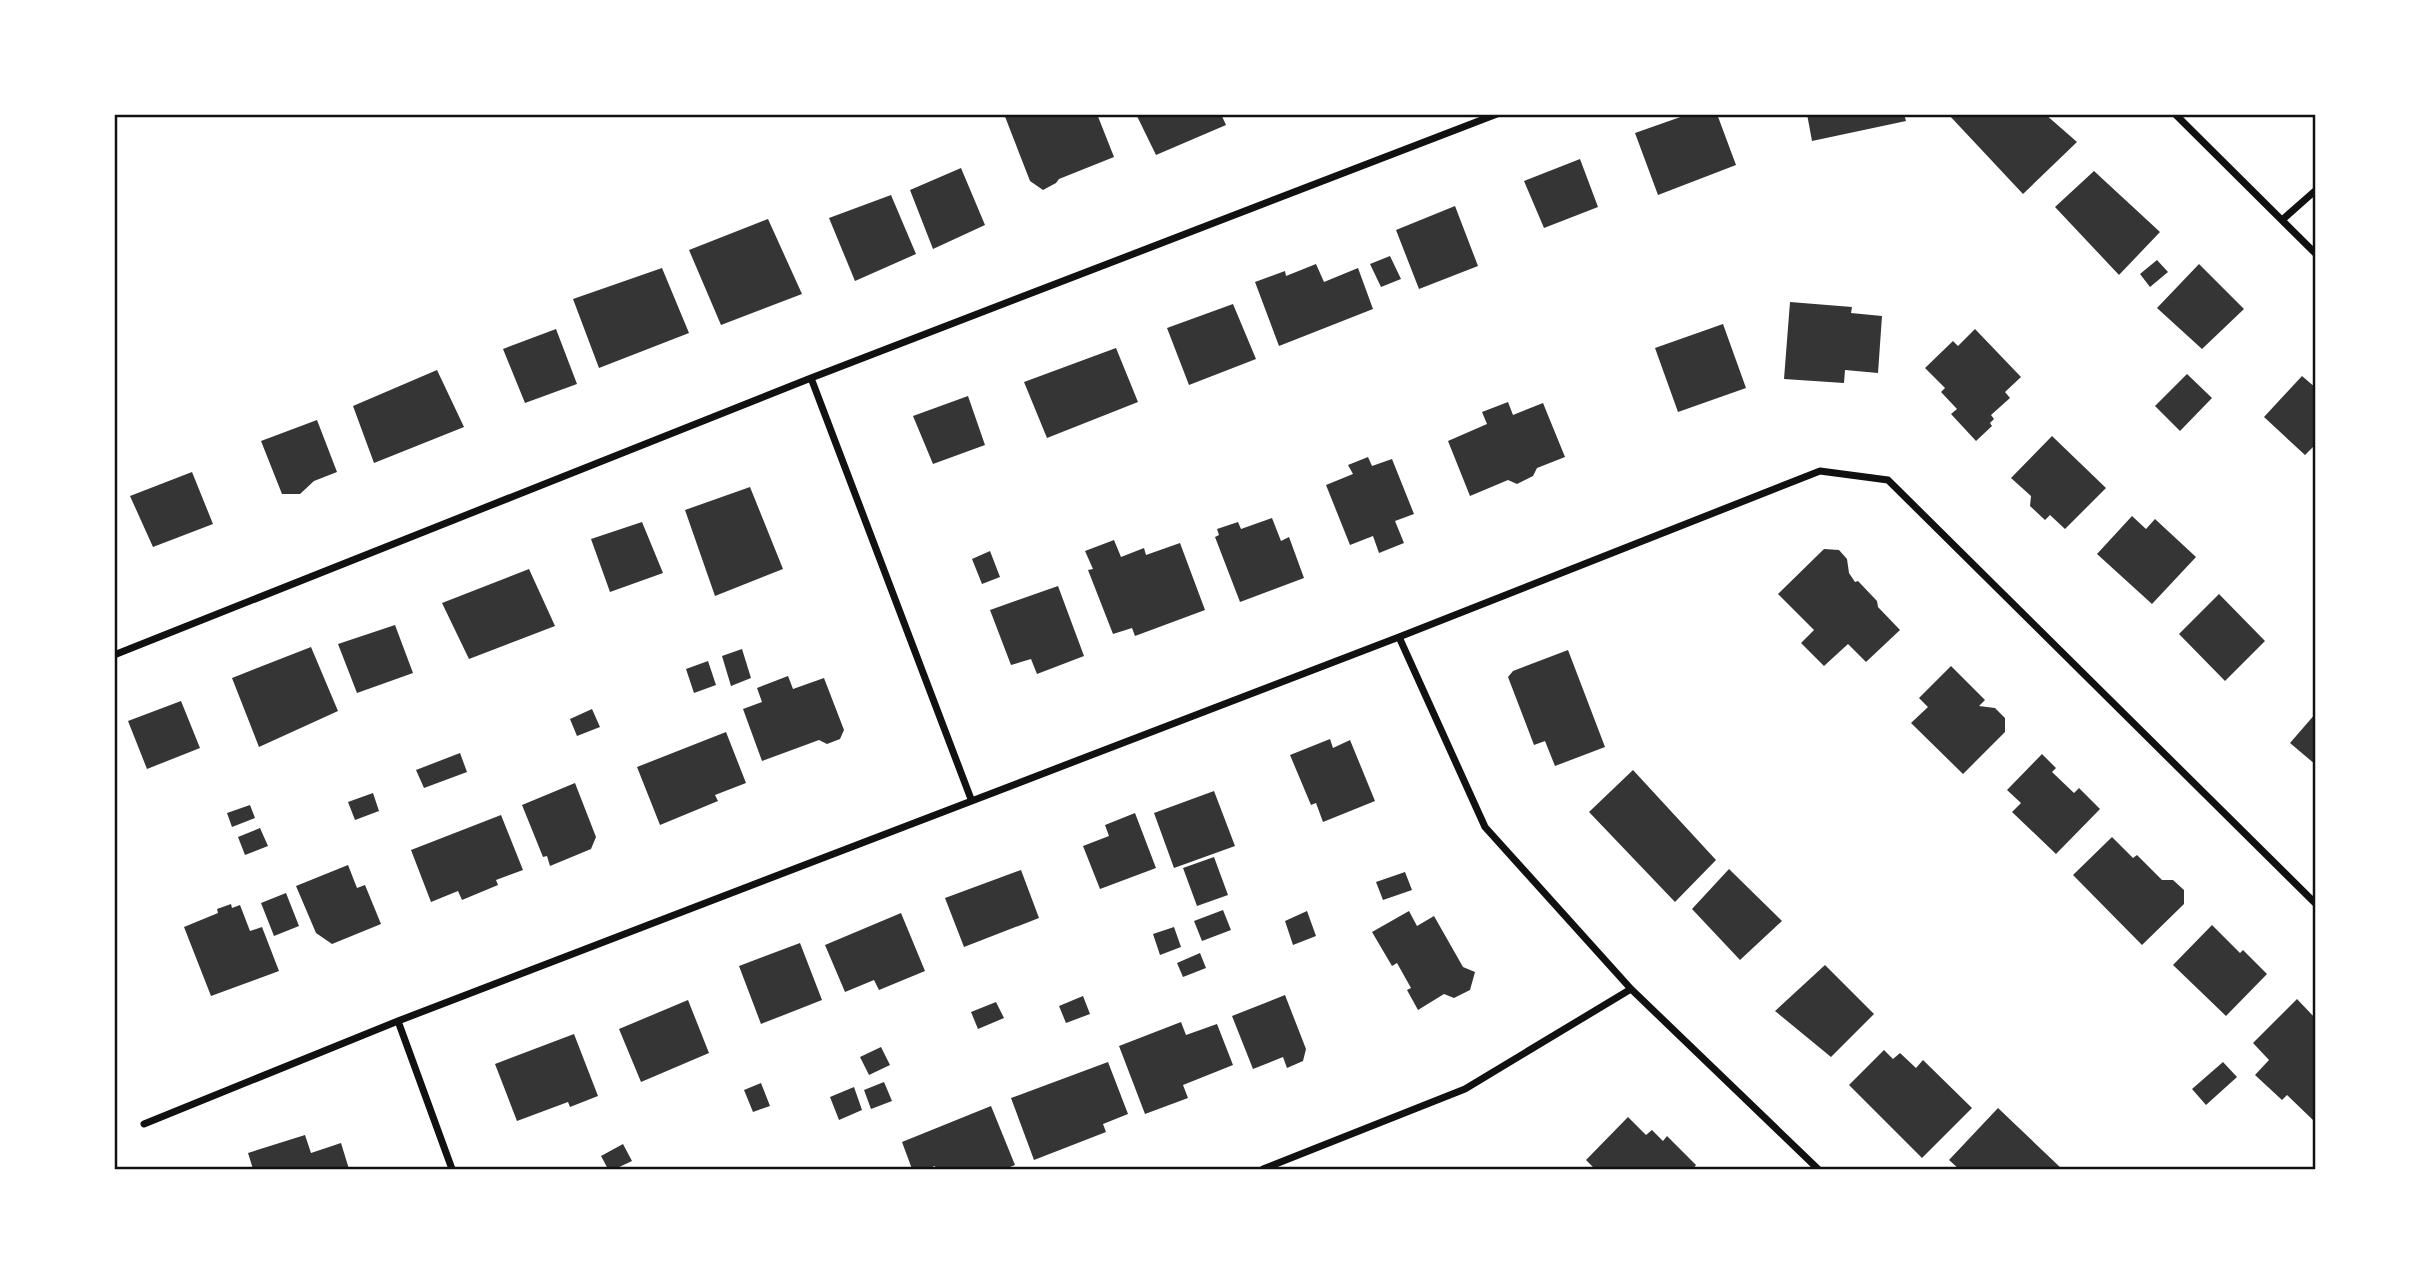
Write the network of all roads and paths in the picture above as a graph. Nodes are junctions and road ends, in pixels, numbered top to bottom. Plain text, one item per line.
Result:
1 (1497, 114) edge
2 (2175, 114) edge
3 (2316, 190) edge
4 (2282, 220) junction
5 (2316, 254) edge
6 (811, 378) junction
7 (1399, 637) junction
8 (114, 655) edge
9 (971, 799) junction
10 (2316, 904) edge
11 (1631, 989) junction
12 (398, 1021) junction
13 (144, 1124) dead end
14 (452, 1169) edge
15 (1263, 1169) edge
16 (1818, 1169) edge

1 - 6 street
2 - 4 street
3 - 4 street
4 - 5 street
6 - 8 street
6 - 9 street
7 - 9 street
7 - 10 street
7 - 11 street
9 - 12 street
11 - 15 street
11 - 16 street
12 - 13 street
12 - 14 street

